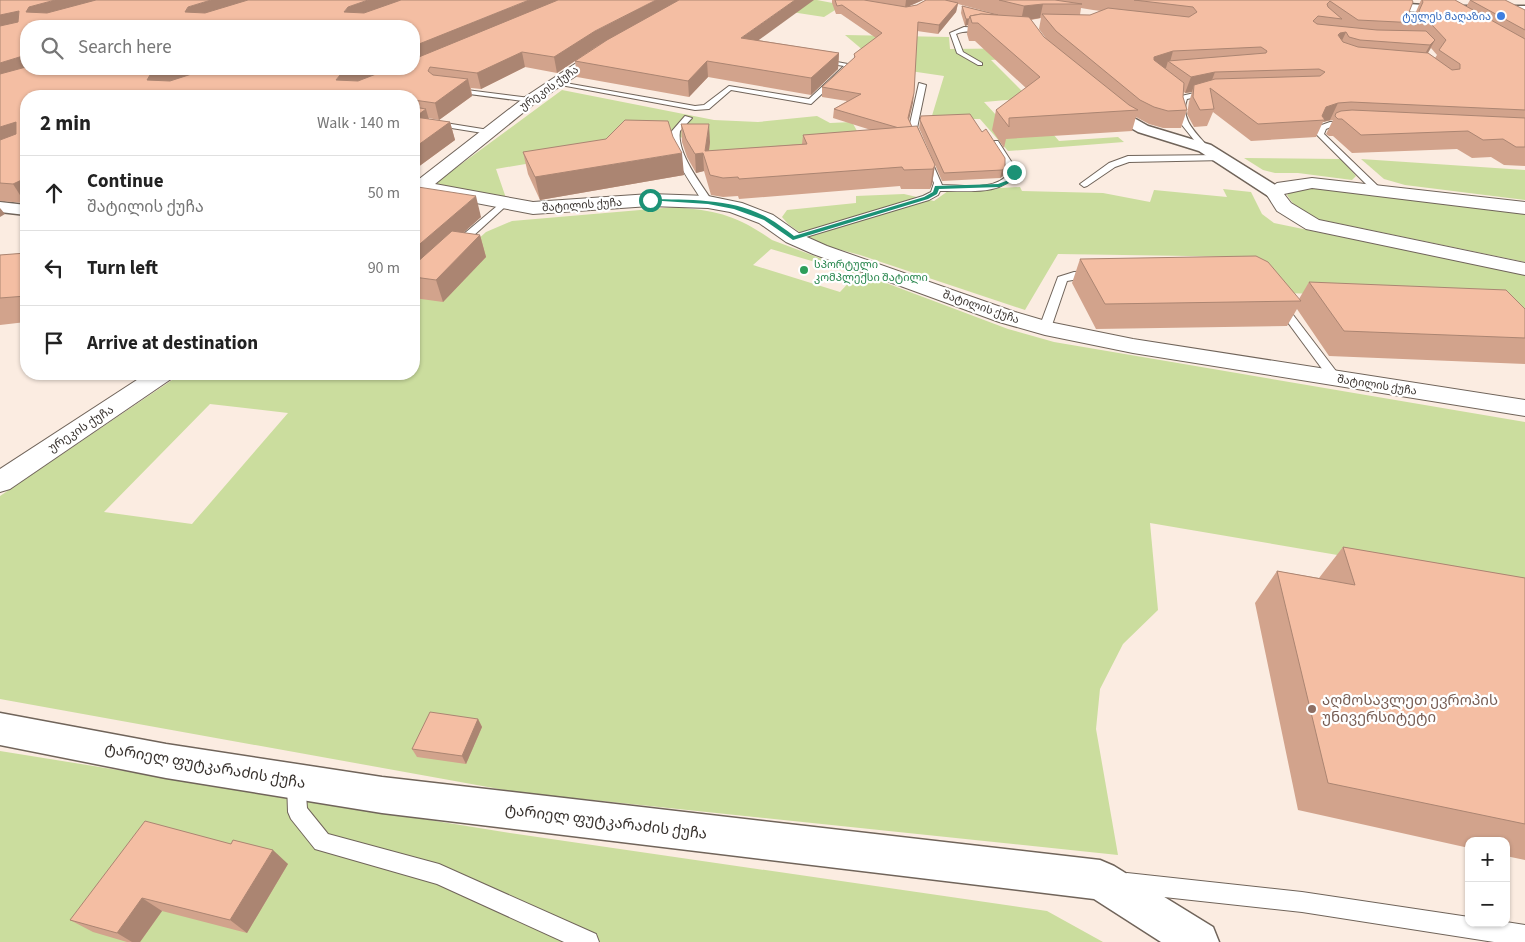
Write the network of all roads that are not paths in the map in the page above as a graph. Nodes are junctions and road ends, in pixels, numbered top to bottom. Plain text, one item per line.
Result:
1 (1354, 0) edge
2 (1429, 0) edge
3 (1442, 7) junction
4 (1492, 8) junction
5 (1525, 8) edge
6 (1509, 16) edge
7 (1458, 17) edge
8 (992, 30) edge
9 (619, 42) edge
10 (811, 59) edge
11 (980, 64) dead end
12 (554, 84) junction
13 (922, 85) dead end
14 (446, 89) edge
15 (1093, 91) edge
16 (1218, 92) edge
17 (530, 100) junction
18 (688, 118) dead end
19 (420, 121) edge
20 (1363, 124) edge
21 (489, 132) junction
22 (989, 134) edge
23 (1205, 148) junction
24 (1221, 158) junction
25 (1084, 184) dead end
26 (420, 188) edge
27 (937, 188) junction
28 (420, 190) edge
29 (1377, 190) junction
30 (1274, 192) junction
31 (708, 202) junction
32 (503, 204) junction
33 (0, 206) edge
34 (1525, 208) edge
35 (20, 209) edge
36 (793, 238) junction
37 (448, 254) edge
38 (1525, 269) edge
39 (1103, 274) edge
40 (1296, 301) edge
41 (1045, 328) junction
42 (1335, 378) junction
43 (153, 380) edge
44 (1525, 408) edge
45 (0, 482) edge
46 (0, 729) edge
47 (296, 782) junction
48 (1100, 880) junction
49 (1525, 936) edge
50 (588, 942) edge
51 (1198, 942) edge

1 - 3 street
2 - 3 lane
3 - 4 street
3 - 7 lane
4 - 5 street
4 - 6 lane
8 - 11 lane
9 - 12 street, ურეკის ქუჩა
10 - 12 lane
12 - 17 street, ურეკის ქუჩა
13 - 27 lane
14 - 17 lane
15 - 23 street
16 - 23 lane
17 - 21 street, ურეკის ქუჩა
18 - 31 lane
19 - 21 lane
20 - 29 lane
21 - 26 street, ურეკის ქუჩა
22 - 27 lane
23 - 24 street
24 - 25 lane
24 - 30 street
27 - 36 lane
28 - 32 street, შატილის ქუჩა
29 - 30 street
29 - 34 street
30 - 38 street
31 - 32 street, შატილის ქუჩა
31 - 36 street, შატილის ქუჩა
32 - 37 lane
33 - 35 street
36 - 41 street, შატილის ქუჩა
39 - 41 lane
40 - 42 lane
41 - 42 street, შატილის ქუჩა
42 - 44 street, შატილის ქუჩა
43 - 45 street, ურეკის ქუჩა
46 - 47 street, ტარიელ ფუტკარაძის ქუჩა
47 - 48 street, ტარიელ ფუტკარაძის ქუჩა
47 - 50 lane
48 - 49 lane
48 - 51 street, ტარიელ ფუტკარაძის ქუჩა

